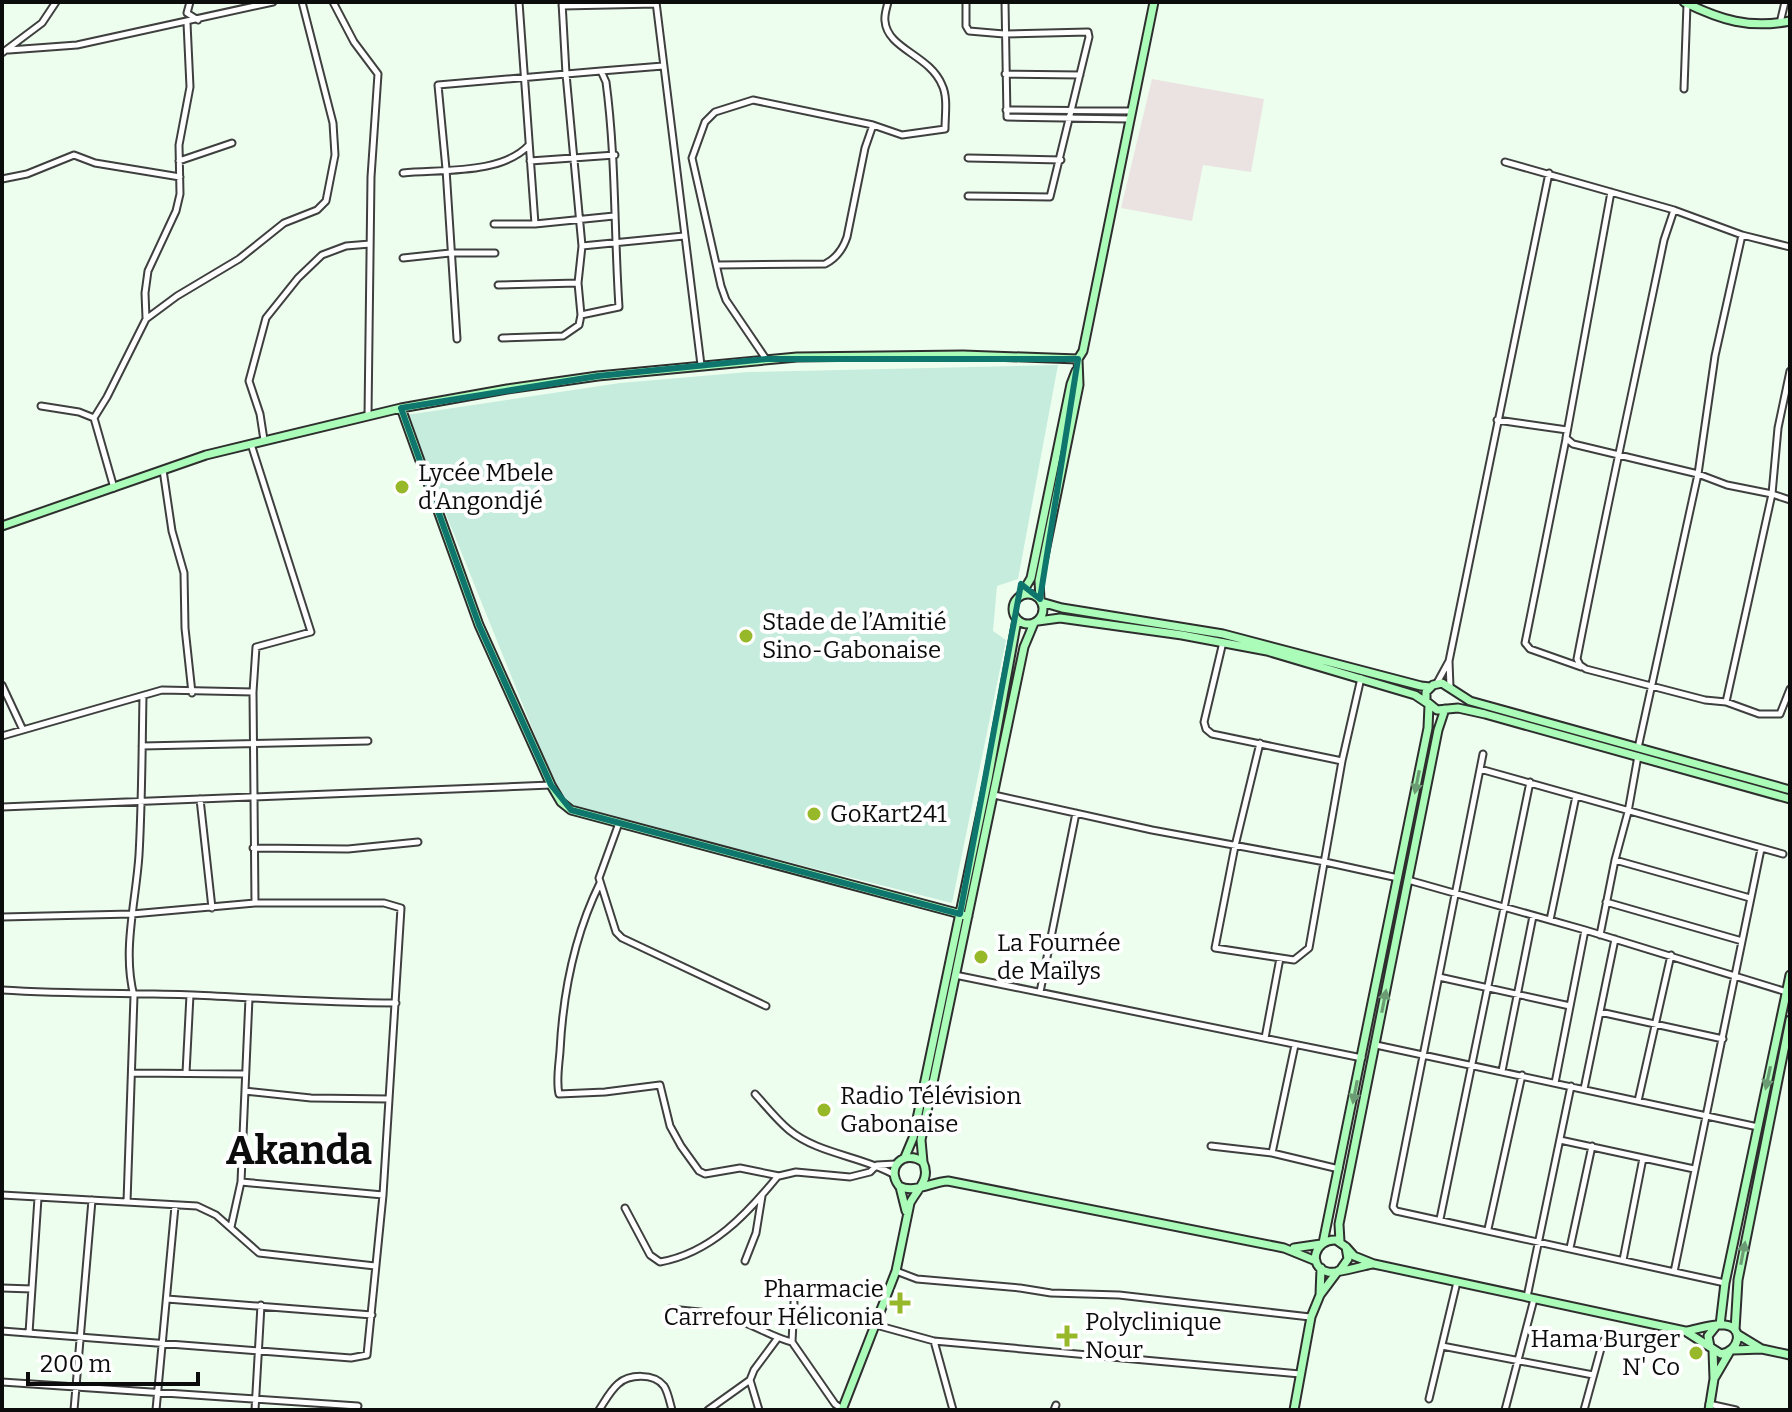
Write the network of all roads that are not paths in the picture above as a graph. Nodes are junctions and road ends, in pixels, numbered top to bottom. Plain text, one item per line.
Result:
1 (56, 2) edge
2 (190, 2) edge
3 (273, 2) edge
4 (302, 2) edge
5 (333, 2) edge
6 (519, 2) edge
7 (888, 2) edge
8 (966, 2) edge
9 (1005, 2) edge
10 (1154, 2) edge
11 (1785, 2) edge
12 (656, 3) edge
13 (1685, 3) edge
14 (562, 4) edge
15 (199, 20) junction
16 (1790, 21) edge
17 (187, 23) junction
18 (1780, 23) junction
19 (1004, 34) junction
20 (9, 50) junction
21 (2, 53) edge
22 (663, 66) junction
23 (601, 71) junction
24 (566, 74) junction
25 (1005, 74) junction
26 (1080, 75) junction
27 (525, 77) junction
28 (1684, 89) dead end
29 (1006, 110) junction
30 (1074, 110) junction
31 (1131, 115) junction
32 (1071, 118) junction
33 (873, 125) junction
34 (232, 143) dead end
35 (529, 145) junction
36 (615, 155) junction
37 (574, 158) junction
38 (968, 158) dead end
39 (1061, 160) junction
40 (179, 161) junction
41 (530, 161) junction
42 (1505, 162) dead end
43 (446, 169) junction
44 (403, 173) dead end
45 (1549, 173) junction
46 (180, 177) junction
47 (2, 179) edge
48 (1611, 192) junction
49 (968, 196) dead end
50 (1674, 210) junction
51 (614, 216) junction
52 (580, 219) junction
53 (494, 224) dead end
54 (535, 224) junction
55 (1742, 235) junction
56 (684, 236) junction
57 (370, 244) junction
58 (615, 244) junction
59 (582, 246) junction
60 (1790, 247) edge
61 (450, 253) junction
62 (495, 253) dead end
63 (403, 258) dead end
64 (718, 265) junction
65 (578, 283) junction
66 (498, 285) dead end
67 (581, 315) junction
68 (146, 319) junction
69 (502, 338) dead end
70 (457, 339) dead end
71 (766, 359) junction
72 (1078, 359) junction
73 (701, 365) junction
74 (1077, 369) junction
75 (1790, 371) edge
76 (41, 406) dead end
77 (401, 408) junction
78 (368, 416) junction
79 (94, 418) junction
80 (1497, 420) junction
81 (1567, 430) junction
82 (1566, 438) junction
83 (264, 440) junction
84 (251, 443) junction
85 (1619, 454) junction
86 (163, 470) junction
87 (1698, 474) junction
88 (114, 488) junction
89 (1772, 494) junction
90 (1790, 500) edge
91 (2, 526) edge
92 (1021, 595) junction
93 (1040, 600) junction
94 (1017, 620) junction
95 (1036, 622) junction
96 (1223, 642) junction
97 (1449, 661) junction
98 (1586, 669) junction
99 (1361, 678) junction
100 (2, 685) edge
101 (1434, 685) junction
102 (1654, 685) junction
103 (1451, 689) junction
104 (1790, 689) edge
105 (253, 692) junction
106 (192, 693) junction
107 (143, 696) junction
108 (1726, 702) junction
109 (1428, 704) junction
110 (1446, 709) junction
111 (23, 730) junction
112 (2, 736) edge
113 (368, 741) dead end
114 (1260, 743) junction
115 (255, 745) junction
116 (142, 746) junction
117 (1638, 752) junction
118 (1483, 754) dead end
119 (1342, 761) junction
120 (1480, 769) junction
121 (1530, 782) junction
122 (551, 785) junction
123 (1790, 790) edge
124 (993, 795) junction
125 (1576, 796) junction
126 (254, 797) junction
127 (200, 799) junction
128 (1790, 799) edge
129 (141, 800) junction
130 (2, 807) edge
131 (1076, 812) junction
132 (1628, 812) junction
133 (619, 823) junction
134 (418, 842) dead end
135 (1235, 846) junction
136 (253, 848) junction
137 (1761, 849) junction
138 (1783, 854) dead end
139 (1615, 860) junction
140 (1325, 862) junction
141 (1398, 878) junction
142 (1408, 880) junction
143 (600, 883) junction
144 (1456, 894) junction
145 (1750, 898) junction
146 (1606, 902) junction
147 (255, 903) junction
148 (1503, 907) junction
149 (212, 908) junction
150 (132, 914) junction
151 (964, 915) junction
152 (1533, 916) junction
153 (2, 917) edge
154 (1550, 920) junction
155 (1585, 930) junction
156 (1600, 935) junction
157 (1615, 939) junction
158 (1742, 941) junction
159 (1671, 955) junction
160 (1280, 958) junction
161 (955, 975) junction
162 (1735, 975) junction
163 (1790, 975) edge
164 (1439, 977) junction
165 (1486, 988) junction
166 (2, 990) edge
167 (1040, 992) junction
168 (1788, 992) edge
169 (1517, 994) junction
170 (190, 995) junction
171 (134, 996) junction
172 (249, 998) junction
173 (396, 1003) junction
174 (766, 1006) dead end
175 (1570, 1006) junction
176 (1600, 1012) junction
177 (1790, 1020) edge
178 (1655, 1024) junction
179 (1265, 1038) junction
180 (1723, 1039) junction
181 (1295, 1045) junction
182 (1376, 1045) junction
183 (1423, 1054) junction
184 (1362, 1058) junction
185 (1473, 1065) junction
186 (1502, 1071) junction
187 (133, 1073) junction
188 (186, 1073) junction
189 (245, 1074) junction
190 (1522, 1075) junction
191 (1555, 1083) junction
192 (1571, 1086) junction
193 (1584, 1089) junction
194 (245, 1091) junction
195 (755, 1094) dead end
196 (389, 1099) junction
197 (1638, 1101) junction
198 (1706, 1115) junction
199 (1758, 1127) junction
200 (1560, 1140) junction
201 (1211, 1146) dead end
202 (1592, 1146) junction
203 (1272, 1153) junction
204 (905, 1157) junction
205 (1643, 1158) junction
206 (896, 1164) junction
207 (924, 1164) junction
208 (877, 1165) junction
209 (1339, 1169) junction
210 (1694, 1169) junction
211 (893, 1174) junction
212 (779, 1176) junction
213 (948, 1181) junction
214 (241, 1182) junction
215 (900, 1187) junction
216 (920, 1187) junction
217 (2, 1195) edge
218 (383, 1195) junction
219 (762, 1196) junction
220 (38, 1198) junction
221 (92, 1200) junction
222 (127, 1202) junction
223 (175, 1206) junction
224 (625, 1208) dead end
225 (1440, 1219) junction
226 (908, 1222) junction
227 (231, 1227) junction
228 (1488, 1229) junction
229 (1539, 1241) junction
230 (1322, 1243) junction
231 (1343, 1245) junction
232 (1284, 1248) junction
233 (1570, 1248) junction
234 (1623, 1260) junction
235 (745, 1261) dead end
236 (1318, 1264) junction
237 (1374, 1264) junction
238 (375, 1266) junction
239 (1339, 1270) junction
240 (896, 1271) junction
241 (1674, 1272) junction
242 (1457, 1282) junction
243 (1725, 1283) junction
244 (2, 1288) edge
245 (32, 1289) junction
246 (1320, 1295) junction
247 (167, 1299) junction
248 (1530, 1299) junction
249 (794, 1302) dead end
250 (261, 1305) junction
251 (670, 1309) dead end
252 (372, 1315) junction
253 (1311, 1317) junction
254 (876, 1325) junction
255 (1718, 1325) junction
256 (2, 1331) edge
257 (1685, 1331) junction
258 (1736, 1332) junction
259 (29, 1333) junction
260 (82, 1336) junction
261 (777, 1339) junction
262 (934, 1341) junction
263 (1603, 1341) dead end
264 (792, 1342) junction
265 (163, 1344) junction
266 (1442, 1346) junction
267 (1712, 1349) junction
268 (1762, 1349) junction
269 (259, 1350) junction
270 (1732, 1351) junction
271 (1790, 1355) edge
272 (1518, 1361) junction
273 (1300, 1374) junction
274 (1593, 1375) junction
275 (1714, 1379) junction
276 (750, 1380) junction
277 (2, 1382) edge
278 (76, 1387) junction
279 (158, 1393) junction
280 (256, 1399) junction
281 (1429, 1399) dead end
282 (358, 1406) dead end
283 (1709, 1407) edge
284 (842, 1409) edge
285 (74, 1410) edge
286 (156, 1410) edge
287 (255, 1410) edge
288 (599, 1410) edge
289 (672, 1410) edge
290 (708, 1410) edge
291 (759, 1410) edge
292 (953, 1410) edge
293 (1294, 1410) edge
294 (1505, 1410) edge
295 (1584, 1410) edge
296 (1736, 1410) edge

1 - 20 street
2 - 15 street
3 - 15 street
4 - 68 street
5 - 57 street
6 - 27 street
7 - 33 street
8 - 19 street
9 - 19 street
10 - 31 street
11 - 18 street
12 - 14 street
12 - 22 street
13 - 18 street
13 - 28 street
14 - 24 street
15 - 17 street
16 - 18 street
17 - 20 street
17 - 40 street
19 - 25 street
19 - 26 street
20 - 21 street
22 - 23 street
22 - 56 street
23 - 24 street
23 - 36 street
24 - 27 street
24 - 37 street
25 - 26 street
25 - 29 street
26 - 30 street
27 - 35 street
27 - 43 street
29 - 30 street
29 - 32 street
30 - 31 street
30 - 32 street
31 - 32 street
31 - 72 street
32 - 39 street
33 - 64 street
33 - 64 street
34 - 40 street
35 - 41 street
35 - 43 street
36 - 37 street
36 - 51 street
37 - 41 street
37 - 52 street
38 - 39 street
39 - 49 street
40 - 46 street
41 - 54 street
42 - 45 street
43 - 44 street
43 - 61 street
45 - 48 street
45 - 80 street
46 - 47 street
46 - 68 street
48 - 50 street
48 - 81 street
50 - 55 street
50 - 85 street
51 - 52 street
51 - 58 street
52 - 54 street
52 - 59 street
53 - 54 street
55 - 60 street
55 - 87 street
56 - 58 street
56 - 73 street
57 - 78 street
57 - 83 street
58 - 59 street
58 - 67 street
59 - 65 street
61 - 62 street
61 - 63 street
61 - 70 street
64 - 71 street
65 - 66 street
65 - 67 street
67 - 69 street
68 - 79 street
71 - 72 street
71 - 73 street
72 - 74 street
73 - 77 street
74 - 92 street
74 - 93 street
75 - 89 street
76 - 79 street
77 - 78 street
77 - 122 street
78 - 83 street
79 - 88 street
80 - 81 street
80 - 97 street
81 - 82 street
82 - 85 street
82 - 98 street
83 - 84 street
84 - 86 street
84 - 105 street
85 - 87 street
85 - 98 street
86 - 88 street
86 - 106 street
87 - 89 street
87 - 102 street
88 - 91 street
89 - 90 street
89 - 108 street
92 - 93 street
92 - 94 street
93 - 95 street
93 - 101 street
94 - 95 street
94 - 151 street
95 - 96 street
95 - 124 street
96 - 99 street
96 - 114 street
97 - 101 street
97 - 103 street
98 - 102 street
99 - 109 street
99 - 119 street
100 - 111 street
101 - 103 street
101 - 109 street
102 - 108 street
102 - 117 street
103 - 110 street
103 - 117 street
104 - 108 street
105 - 106 street
105 - 115 street
106 - 107 street
107 - 111 street
107 - 116 street
109 - 110 street
109 -> 141 street
110 - 117 street
110 - 142 street
111 - 112 street
113 - 115 street
114 - 119 street
114 - 135 street
115 - 116 street
115 - 126 street
116 - 129 street
117 - 123 street
117 - 128 street
117 - 132 street
118 - 120 street
119 - 140 street
120 - 121 street
120 - 144 street
121 - 125 street
121 - 148 street
122 - 126 street
122 - 133 street
124 - 131 street
124 - 151 street
125 - 132 street
125 - 154 street
126 - 127 street
126 - 136 street
127 - 129 street
127 - 149 street
129 - 130 street
129 - 150 street
131 - 135 street
131 - 167 street
132 - 137 street
132 - 139 street
133 - 143 street
133 - 151 street
134 - 136 street
135 - 140 street
135 - 160 street
136 - 147 street
137 - 138 street
137 - 145 street
139 - 145 street
139 - 146 street
140 - 141 street
140 - 160 street
141 - 184 street
142 - 144 street
182 -> 142 street
143 - 174 street
143 - 212 street
144 - 148 street
144 - 164 street
145 - 158 street
146 - 156 street
146 - 158 street
147 - 149 street
147 - 173 street
148 - 152 street
148 - 165 street
149 - 150 street
150 - 153 street
150 - 171 street
151 - 161 street
151 - 204 street
152 - 154 street
152 - 169 street
154 - 155 street
155 - 156 street
155 - 175 street
156 - 157 street
157 - 159 street
157 - 176 street
158 - 162 street
159 - 162 street
159 - 178 street
160 - 179 street
161 - 167 street
161 - 207 street
162 - 168 street
162 - 180 street
163 - 168 street
164 - 165 street
164 - 183 street
165 - 169 street
165 - 185 street
166 - 171 street
167 - 179 street
168 -> 199 street
169 - 175 street
169 - 186 street
170 - 171 street
170 - 172 street
170 - 188 street
171 - 187 street
172 - 173 street
172 - 189 street
173 - 196 street
175 - 191 street
176 - 178 street
176 - 193 street
258 -> 177 street
178 - 180 street
178 - 197 street
179 - 181 street
180 - 198 street
181 - 184 street
181 - 203 street
182 - 183 street
182 - 231 street
183 - 185 street
183 - 225 street
184 -> 209 street
185 - 186 street
185 - 225 street
186 - 190 street
187 - 188 street
187 - 222 street
188 - 189 street
189 - 194 street
190 - 191 street
190 - 228 street
191 - 192 street
192 - 193 street
192 - 200 street
193 - 197 street
194 - 196 street
194 - 214 street
195 - 208 street
196 - 218 street
197 - 198 street
198 - 199 street
198 - 210 street
199 - 243 street
200 - 202 street
200 - 229 street
201 - 203 street
202 - 205 street
202 - 233 street
203 - 209 street
204 - 206 street
204 - 207 street
205 - 210 street
205 - 234 street
206 - 208 street
206 - 211 street
207 - 213 street
207 - 216 street
208 - 211 street
208 - 212 street
209 - 230 street
210 - 241 street
211 - 215 street
212 - 219 street
213 - 216 street
213 - 232 street
214 - 218 street
214 - 227 street
215 - 216 street
215 - 226 street
216 - 226 street
217 - 220 street
218 - 238 street
219 - 224 street
219 - 235 street
220 - 221 street
220 - 245 street
221 - 222 street
221 - 260 street
222 - 223 street
223 - 227 street
223 - 247 street
225 - 228 street
226 - 240 street
227 - 238 street
228 - 229 street
229 - 233 street
229 - 248 street
230 - 231 street
230 - 232 street
230 - 236 street
231 - 237 street
231 - 239 street
232 - 236 street
233 - 234 street
234 - 241 street
236 - 239 street
236 - 246 street
237 - 239 street
237 - 242 street
238 - 252 street
239 - 246 street
240 - 253 street
240 - 254 street
241 - 243 street
242 - 248 street
242 - 266 street
243 - 255 street
244 - 245 street
245 - 259 street
246 - 253 street
247 - 250 street
247 - 265 street
248 - 257 street
248 - 272 street
249 - 264 street
250 - 252 street
250 - 269 street
251 - 261 street
252 - 269 street
253 - 273 street
254 - 262 street
254 - 284 street
255 - 257 street
255 - 258 street
255 - 267 street
256 - 259 street
257 - 267 street
258 - 268 street
258 - 270 street
259 - 260 street
260 - 265 street
260 - 278 street
261 - 264 street
261 - 276 street
262 - 273 street
262 - 292 street
263 - 274 street
264 - 284 street
265 - 269 street
265 - 279 street
266 - 272 street
266 - 281 street
267 - 270 street
267 - 275 street
268 - 270 street
268 - 271 street
269 - 280 street
270 - 275 street
272 - 274 street
272 - 294 street
273 - 293 street
274 - 295 street
275 - 283 street
276 - 290 street
276 - 291 street
277 - 278 street
278 - 279 street
278 - 285 street
279 - 280 street
279 - 286 street
280 - 282 street
280 - 287 street
283 - 296 street
288 - 289 street

